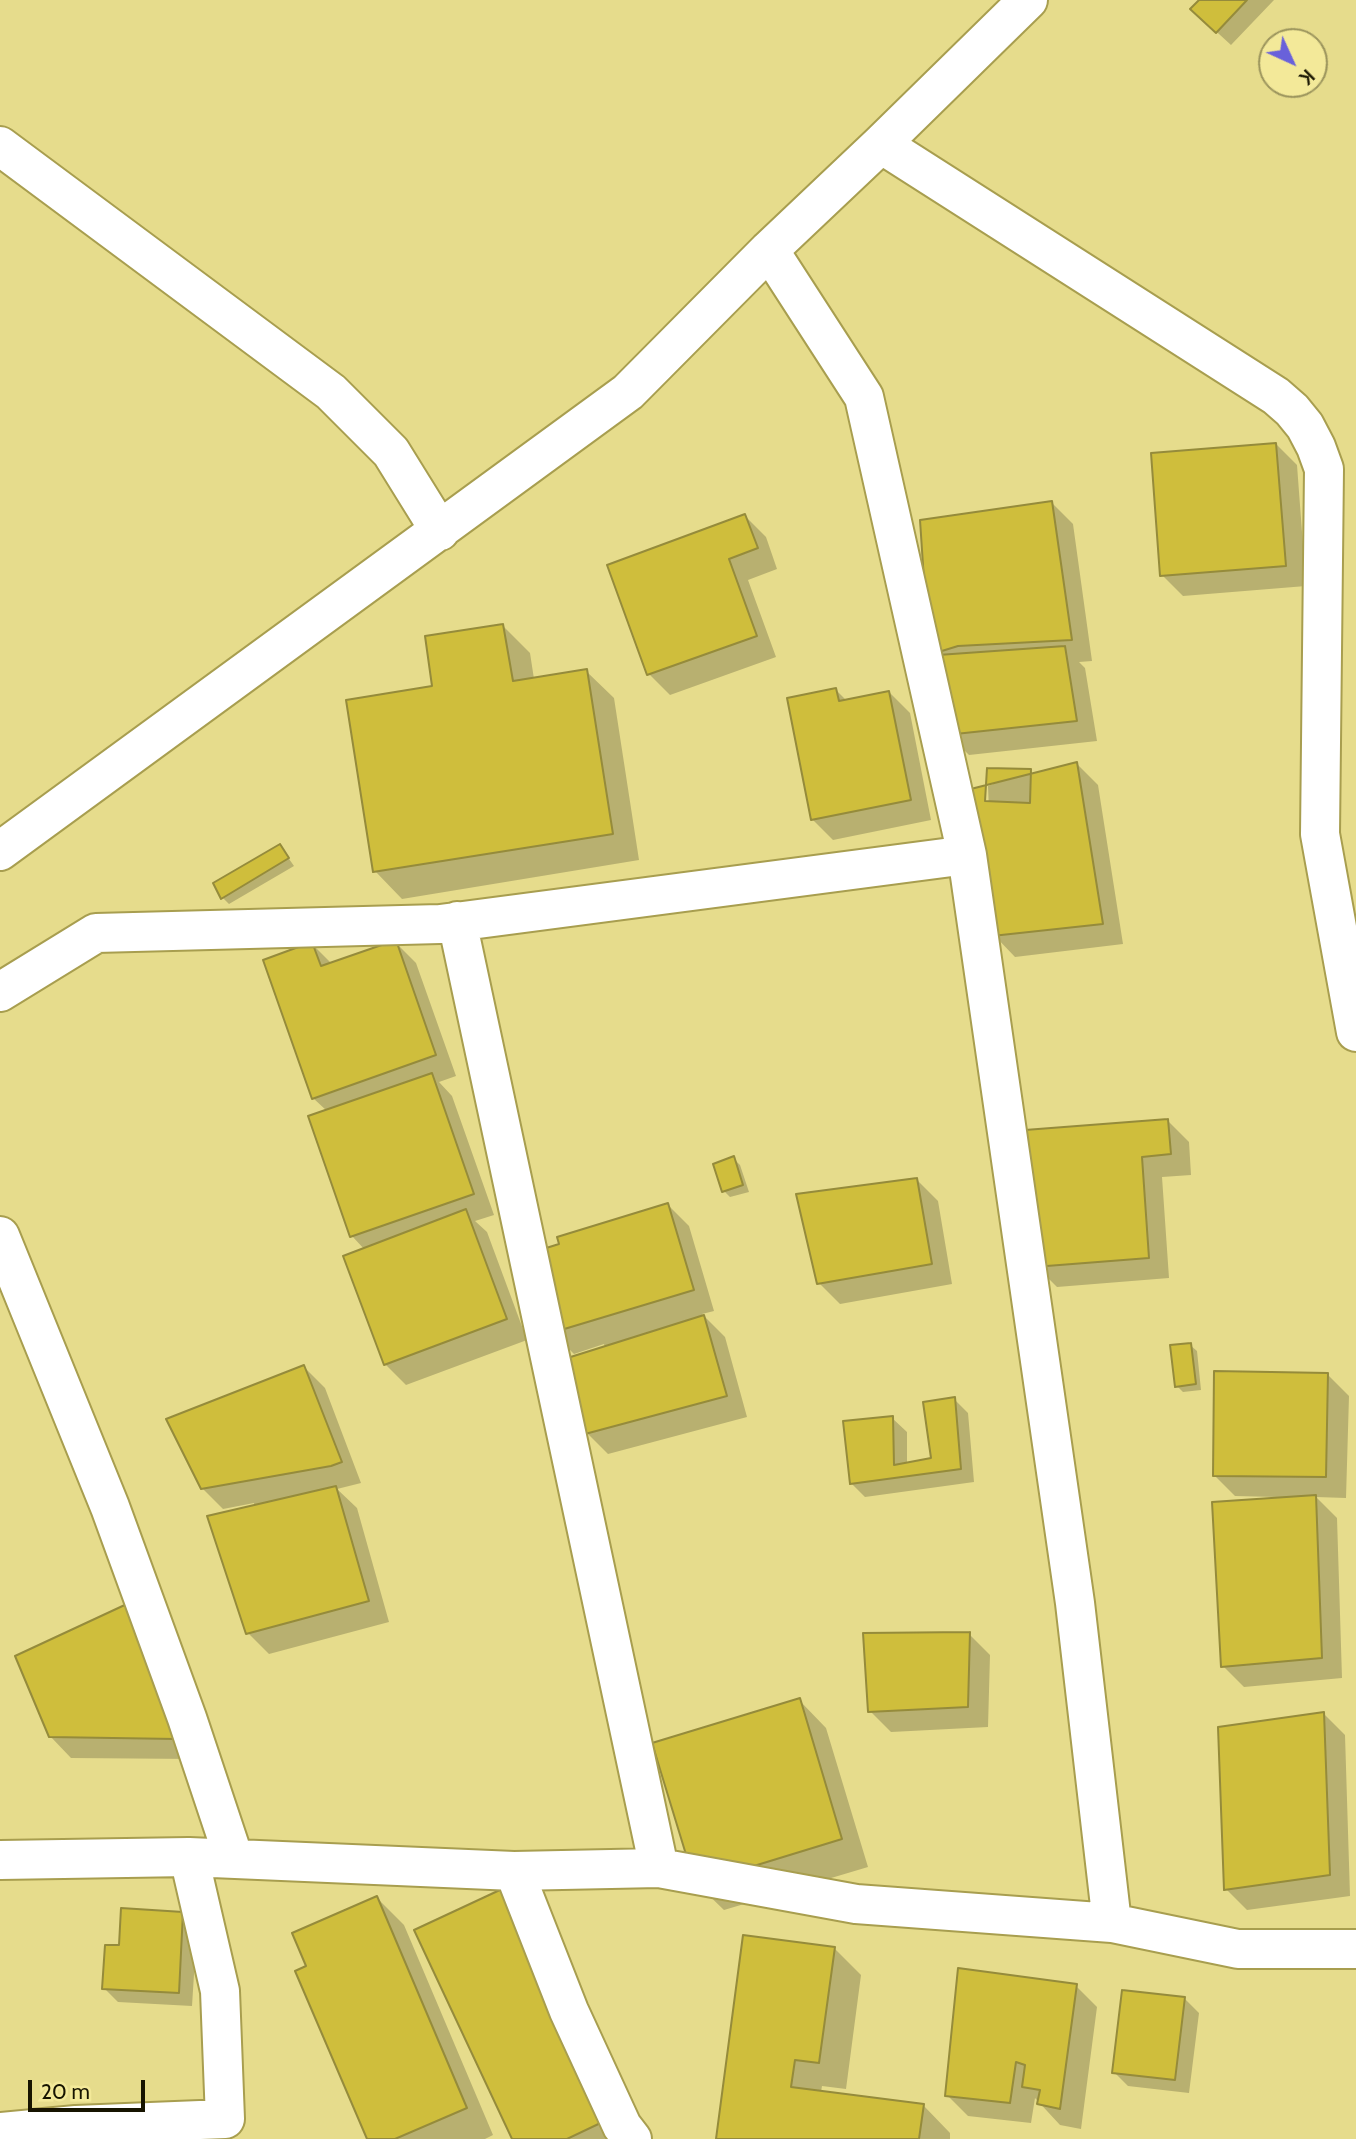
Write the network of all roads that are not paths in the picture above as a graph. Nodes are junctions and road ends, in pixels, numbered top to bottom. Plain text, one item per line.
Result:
1 (1028, 0) edge
2 (881, 144) junction
3 (0, 146) edge
4 (769, 250) junction
5 (440, 531) junction
6 (0, 851) edge
7 (967, 855) junction
8 (457, 921) junction
9 (0, 992) edge
10 (1356, 1032) edge
11 (0, 1236) edge
12 (189, 1857) junction
13 (234, 1859) junction
14 (0, 1860) edge
15 (659, 1868) junction
16 (514, 1871) junction
17 (1112, 1923) junction
18 (1356, 1949) edge
19 (0, 2132) edge
20 (632, 2139) edge

1 - 2 street
2 - 4 street
2 - 10 street
3 - 5 street
4 - 5 street
4 - 7 street
5 - 6 street
7 - 8 street
7 - 17 street
8 - 9 street
8 - 15 street
11 - 13 street
12 - 13 street
12 - 14 street
12 - 19 street
13 - 16 street
15 - 16 street
15 - 17 street
16 - 20 street
17 - 18 street

